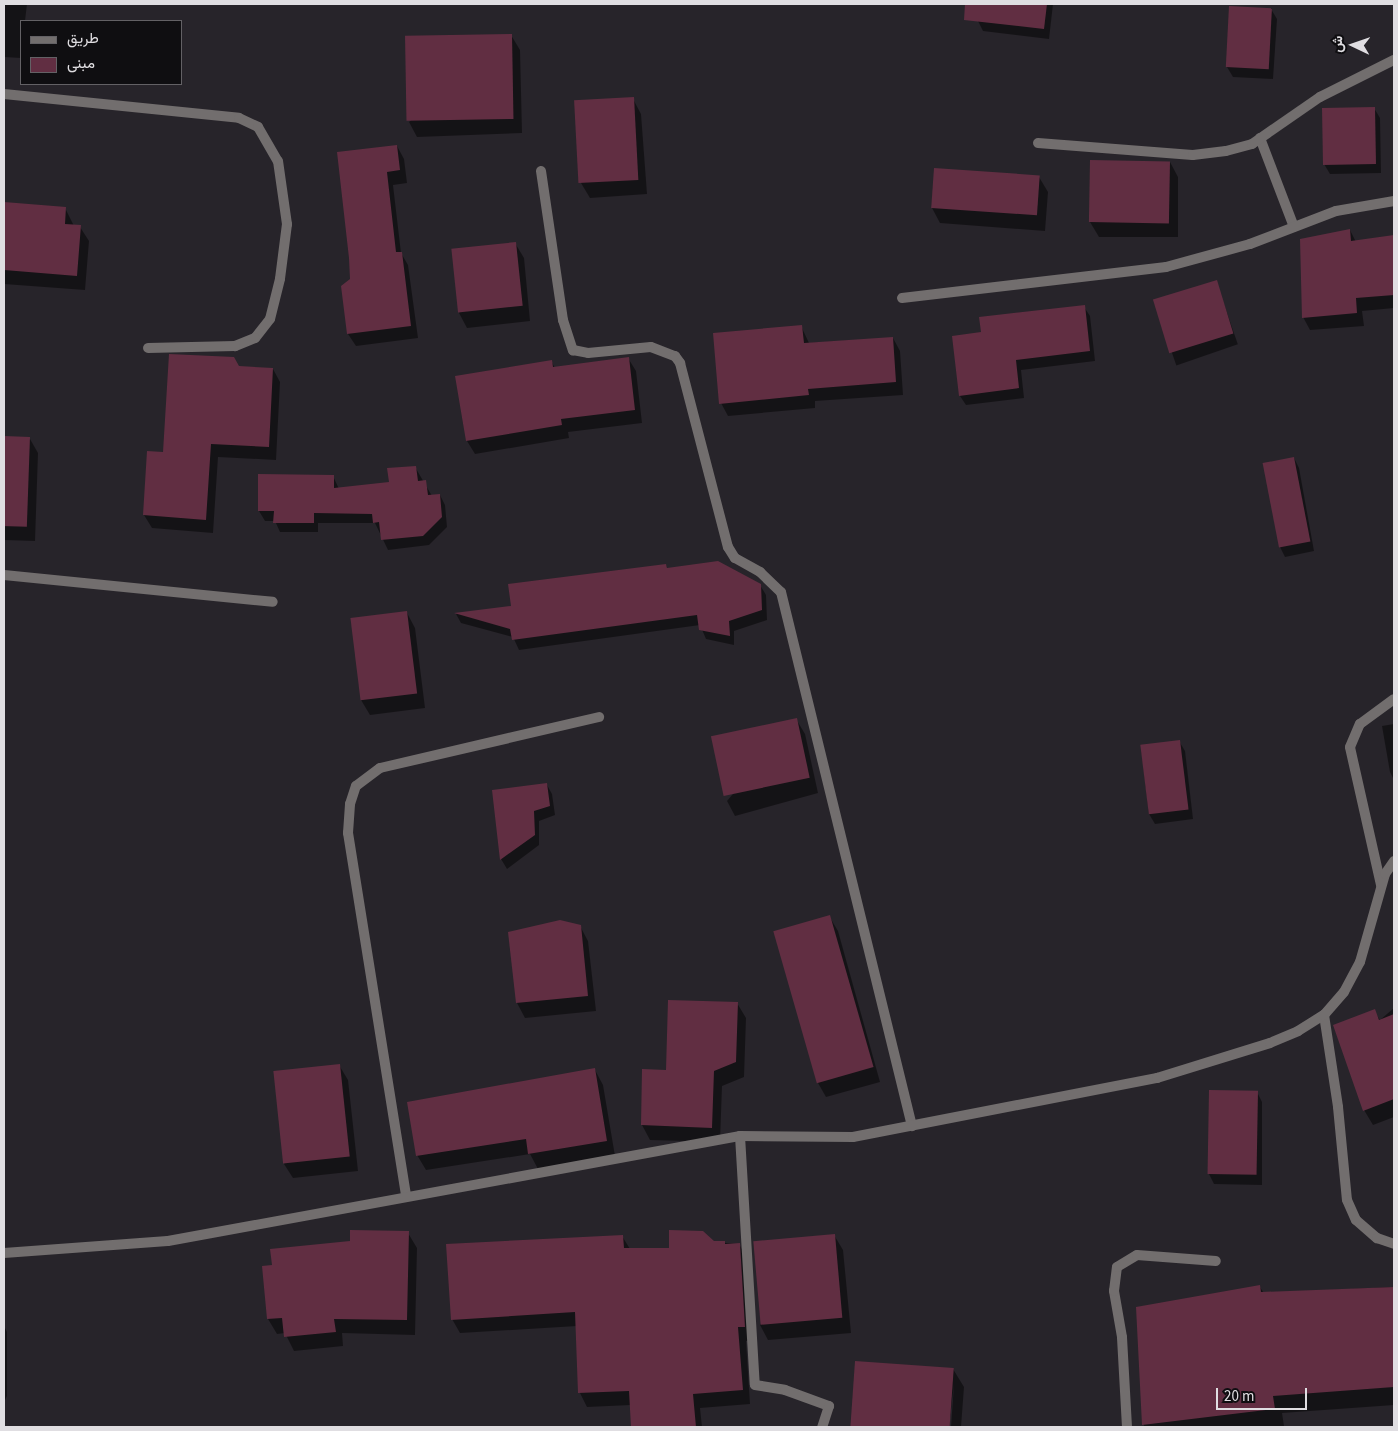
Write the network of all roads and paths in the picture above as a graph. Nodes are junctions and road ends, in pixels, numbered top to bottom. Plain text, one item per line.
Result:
1 (1394, 60) edge
2 (4, 94) edge
3 (1260, 138) junction
4 (1038, 143) dead end
5 (542, 171) dead end
6 (1394, 201) edge
7 (1294, 227) junction
8 (902, 298) dead end
9 (148, 348) dead end
10 (4, 575) edge
11 (273, 602) dead end
12 (1394, 698) edge
13 (599, 717) dead end
14 (1394, 861) edge
15 (1381, 886) junction
16 (1324, 1014) junction
17 (912, 1126) junction
18 (740, 1136) junction
19 (406, 1195) junction
20 (1394, 1244) edge
21 (4, 1253) edge
22 (1216, 1261) dead end
23 (822, 1427) edge
24 (1127, 1427) edge

1 - 3 street
2 - 9 street
3 - 4 street
3 - 7 street
5 - 17 street
6 - 7 street
7 - 8 street
10 - 11 street
12 - 15 street
13 - 19 street
14 - 15 street
15 - 16 street
16 - 17 street
16 - 20 street
17 - 18 street
18 - 19 street
18 - 23 street
19 - 21 street
22 - 24 street

